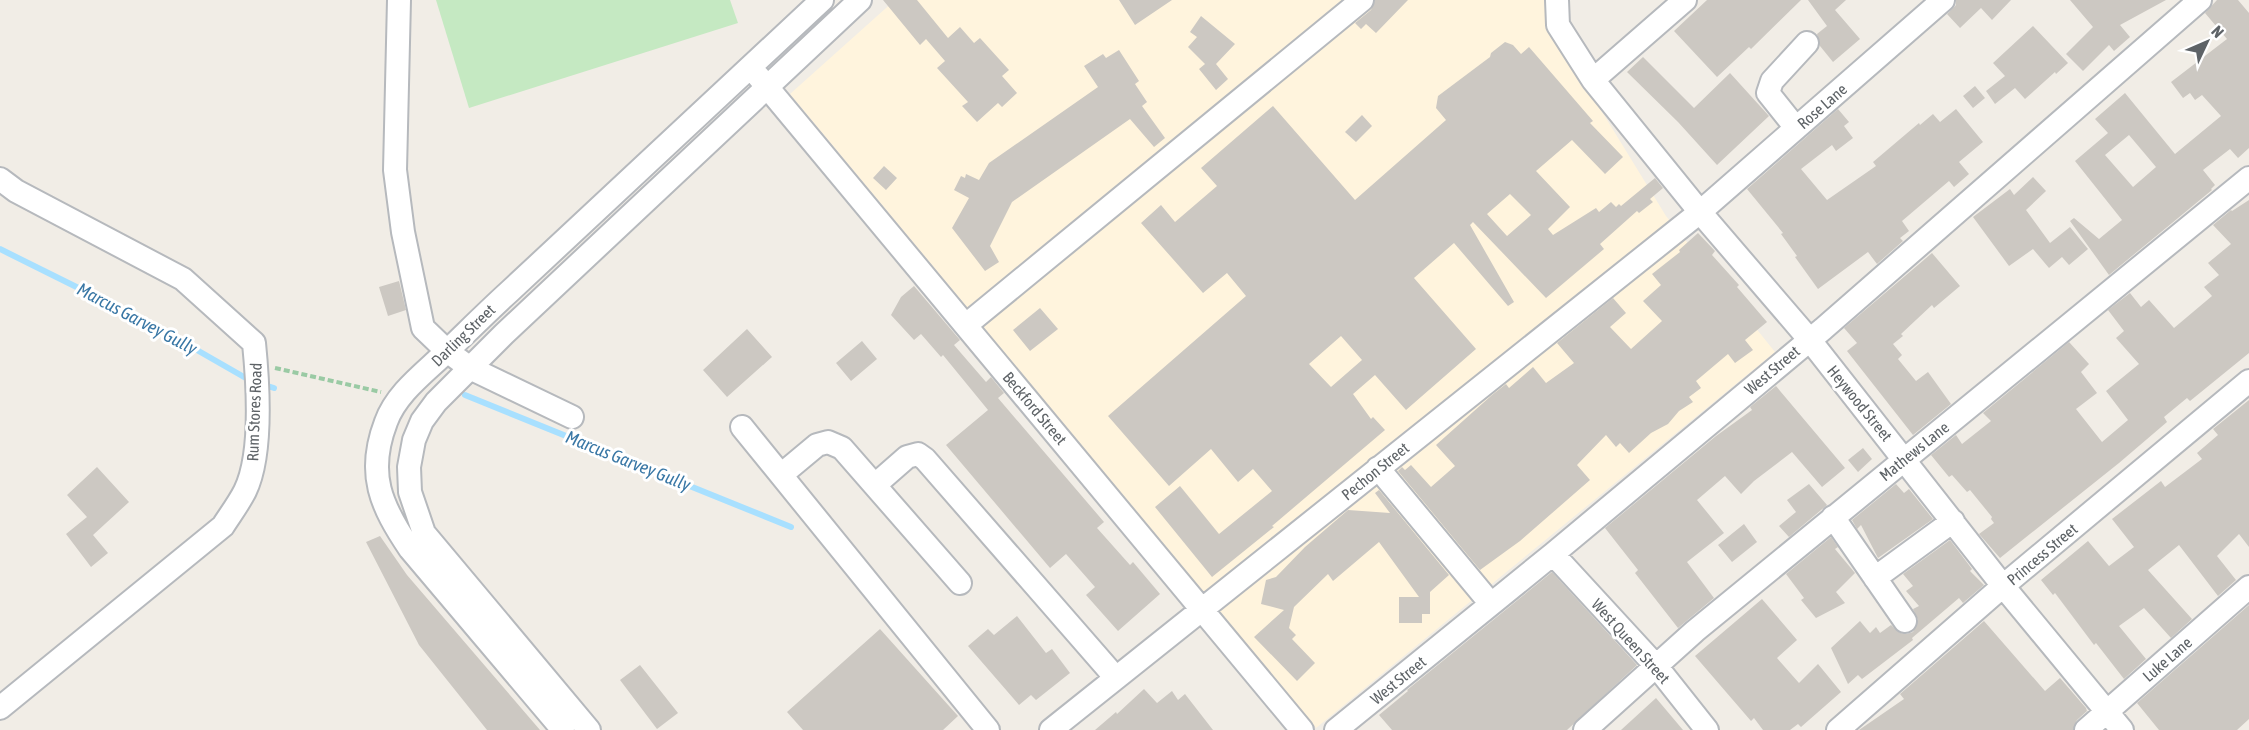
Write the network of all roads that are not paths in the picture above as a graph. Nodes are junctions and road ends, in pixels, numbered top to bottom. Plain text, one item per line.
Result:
1 (399, 0) edge
2 (822, 0) edge
3 (860, 0) edge
4 (1362, 0) edge
5 (1557, 0) edge
6 (1685, 0) edge
7 (1943, 0) edge
8 (2200, 0) edge
9 (1807, 43) dead end
10 (749, 68) junction
11 (1593, 80) junction
12 (768, 87) junction
13 (1796, 128) junction
14 (2249, 178) edge
15 (0, 179) edge
16 (1700, 212) junction
17 (485, 314) junction
18 (966, 325) junction
19 (504, 334) junction
20 (1809, 339) junction
21 (447, 351) junction
22 (470, 368) junction
23 (2249, 381) edge
24 (572, 417) dead end
25 (742, 427) dead end
26 (1904, 458) junction
27 (1378, 468) junction
28 (781, 475) junction
29 (875, 485) junction
30 (1833, 517) junction
31 (1953, 521) junction
32 (1553, 554) junction
33 (1875, 578) junction
34 (960, 583) dead end
35 (2003, 586) junction
36 (2249, 588) edge
37 (1491, 604) junction
38 (1202, 609) junction
39 (1905, 621) dead end
40 (1657, 667) junction
41 (1116, 678) junction
42 (0, 708) edge
43 (2107, 712) junction
44 (563, 730) edge
45 (589, 730) edge
46 (987, 730) edge
47 (1051, 730) edge
48 (1302, 730) edge
49 (1336, 730) edge
50 (1585, 730) edge
51 (1707, 730) edge
52 (1838, 730) edge
53 (2086, 730) edge
54 (2122, 730) edge

1 - 21 street
2 - 10 street, Darling Street
3 - 12 street
4 - 18 street
5 - 11 street, Heywood Street
6 - 11 street
7 - 13 street, Rose Lane
8 - 20 street, West Street
9 - 13 street
10 - 12 street, Beckford Street
10 - 17 street, Darling Street
11 - 16 street, Heywood Street
12 - 18 street, Beckford Street
12 - 19 street, Darling Street
13 - 16 street, Rose Lane
14 - 26 street, Mathews Lane
15 - 42 street, Rum Stores Road
16 - 20 street, Heywood Street
16 - 27 street, Pechon Street
17 - 19 street
17 - 21 street, Darling Street
18 - 38 street, Beckford Street
19 - 22 street, Darling Street
20 - 26 street, Heywood Street
20 - 32 street, West Street
21 - 22 street
21 - 44 street, Darling Street
22 - 24 street
22 - 45 street, Darling Street
23 - 35 street, Princess Street
25 - 28 street
26 - 30 street, Mathews Lane
26 - 31 street, Heywood Street
27 - 37 street
27 - 38 street, Pechon Street
28 - 29 street
28 - 46 street
29 - 34 street
29 - 41 street
30 - 33 street
30 - 40 street, Mathews Lane
31 - 33 street
31 - 35 street, Heywood Street
32 - 37 street, West Street
32 - 40 street, West Queen Street
33 - 39 street
35 - 43 street, Heywood Street
35 - 52 street, Princess Street
36 - 43 street, Luke Lane
37 - 49 street, West Street
38 - 41 street, Pechon Street
38 - 48 street, Beckford Street
40 - 50 street, Mathews Lane
40 - 51 street, West Queen Street
41 - 47 street, Pechon Street
43 - 53 street, Luke Lane
43 - 54 street, Heywood Street

